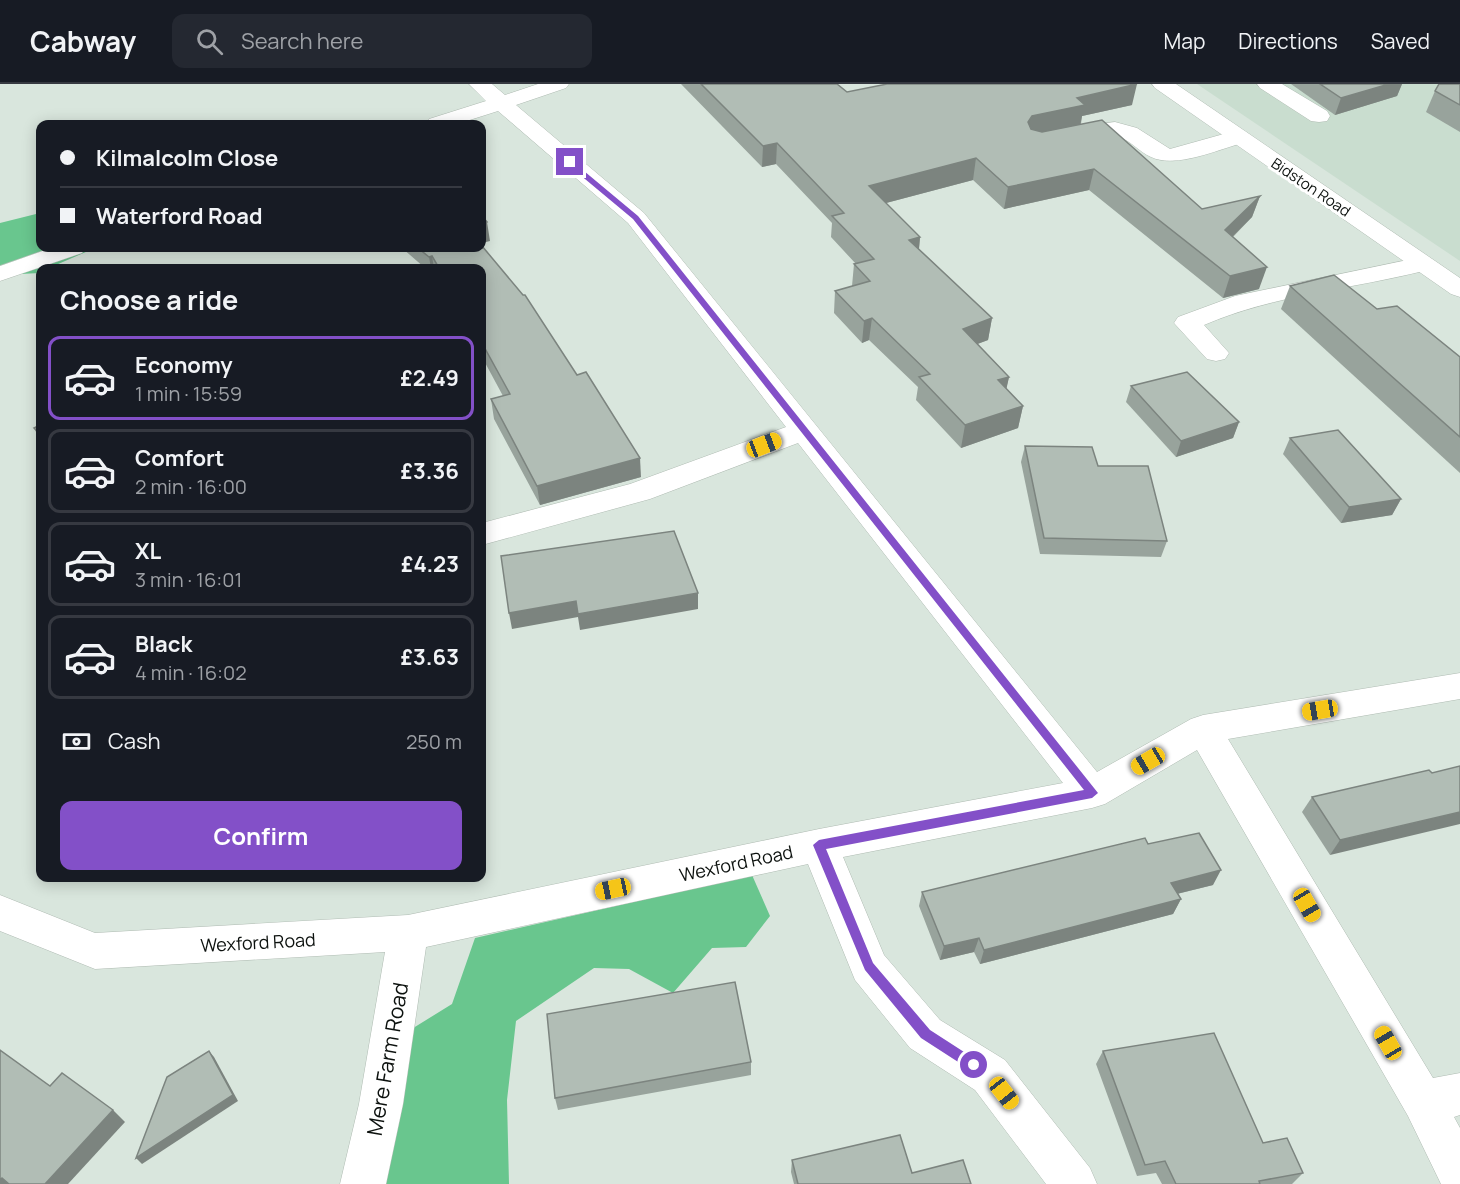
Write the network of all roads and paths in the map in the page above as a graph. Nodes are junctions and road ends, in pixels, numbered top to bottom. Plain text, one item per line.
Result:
1 (479, 84) edge
2 (559, 84) edge
3 (1162, 84) edge
4 (1267, 84) edge
5 (502, 103) junction
6 (1319, 116) dead end
7 (449, 120) edge
8 (1238, 137) junction
9 (1047, 142) edge
10 (62, 252) edge
11 (1422, 264) junction
12 (0, 274) edge
13 (1460, 289) edge
14 (1216, 353) dead end
15 (805, 430) junction
16 (486, 533) edge
17 (1460, 686) edge
18 (1203, 729) junction
19 (1092, 793) junction
20 (819, 845) junction
21 (0, 914) edge
22 (408, 933) junction
23 (1441, 1097) edge
24 (1460, 1175) edge
25 (363, 1184) edge
26 (1074, 1184) edge

1 - 5 street
2 - 5 street
3 - 8 street, Bidston Road
4 - 6 street
5 - 7 street
5 - 15 street
8 - 9 street
8 - 11 street, Bidston Road
10 - 12 street
11 - 13 street, Bidston Road
11 - 14 street
15 - 16 street
15 - 19 street
17 - 18 street, Wexford Road
18 - 19 street, Wexford Road
18 - 23 street
19 - 20 street, Wexford Road
20 - 22 street, Wexford Road
20 - 26 street
21 - 22 street, Wexford Road
22 - 25 street, Mere Farm Road
23 - 24 street

